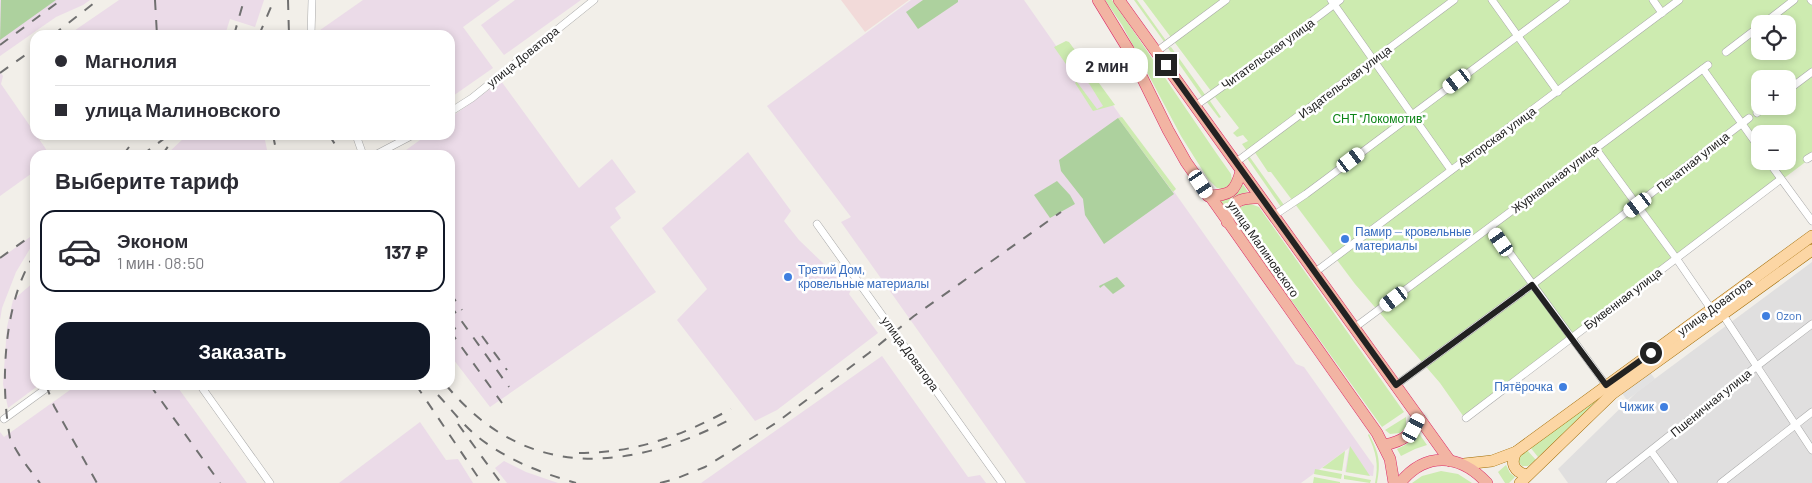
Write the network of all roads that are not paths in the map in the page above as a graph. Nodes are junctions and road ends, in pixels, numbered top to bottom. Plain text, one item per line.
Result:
1 (312, 0) edge
2 (594, 0) edge
3 (1098, 0) edge
4 (1120, 0) edge
5 (1226, 0) edge
6 (1454, 0) edge
7 (1492, 0) edge
8 (1566, 0) edge
9 (1653, 0) edge
10 (1679, 0) edge
11 (1794, 0) edge
12 (1335, 1) edge
13 (1662, 13) junction
14 (1774, 15) edge
15 (311, 30) edge
16 (1751, 33) edge
17 (1518, 36) junction
18 (1156, 52) junction
19 (1726, 52) dead end
20 (1374, 61) junction
21 (1812, 72) edge
22 (1796, 84) edge
23 (1558, 92) junction
24 (1195, 106) junction
25 (455, 109) edge
26 (1412, 115) junction
27 (1749, 118) dead end
28 (1742, 124) junction
29 (1751, 136) edge
30 (404, 140) edge
31 (1596, 149) junction
32 (384, 150) edge
33 (1238, 167) junction
34 (1451, 170) junction
35 (1774, 170) edge
36 (1781, 179) junction
37 (1208, 196) junction
38 (1260, 198) junction
39 (1638, 205) junction
40 (1273, 216) junction
41 (1226, 222) junction
42 (1812, 222) edge
43 (817, 224) dead end
44 (1491, 227) junction
45 (1812, 236) edge
46 (1812, 250) edge
47 (1676, 258) junction
48 (1314, 273) junction
49 (1532, 285) junction
50 (1711, 309) junction
51 (1723, 315) junction
52 (1812, 324) edge
53 (1354, 328) junction
54 (1571, 338) junction
55 (1756, 366) junction
56 (1396, 385) junction
57 (1606, 385) junction
58 (44, 390) edge
59 (204, 390) edge
60 (1812, 412) edge
61 (1419, 418) junction
62 (1466, 418) dead end
63 (4, 419) dead end
64 (1795, 424) junction
65 (1384, 445) junction
66 (1812, 450) edge
67 (1651, 451) junction
68 (1516, 452) junction
69 (1450, 461) junction
70 (1464, 464) junction
71 (1523, 479) edge
72 (270, 483) edge
73 (1002, 483) edge
74 (1394, 483) edge
75 (1400, 483) edge
76 (1487, 483) edge
77 (1610, 483) edge
78 (1674, 483) edge
79 (1721, 483) edge

1 - 15 street
2 - 25 street, улица Доватора
3 - 37 highway, улица Малиновского
4 - 18 highway
5 - 18 street
6 - 20 street, Издательская улица
7 - 17 street
8 - 17 street
9 - 13 street
10 - 13 street, Авторская улица
11 - 14 street
12 - 20 street
12 - 24 street, Читательская улица
13 - 23 street, Авторская улица
16 - 19 street
17 - 23 street
17 - 26 street
18 - 24 highway
20 - 26 street
20 - 33 street, Издательская улица
21 - 22 street
23 - 34 street, Авторская улица
24 - 33 highway
26 - 34 street
26 - 40 street
27 - 28 street, Печатная улица
28 - 29 street
28 - 31 street, Журнальная улица
28 - 39 street, Печатная улица
30 - 32 street
31 - 39 street
31 - 44 street, Журнальная улица
33 - 37 highway
33 - 38 highway
34 - 48 street, Авторская улица
35 - 36 street
36 - 42 street
36 - 47 street, Буквенная улица
37 - 41 highway, улица Малиновского
38 - 40 highway
38 - 41 highway
39 - 47 street
39 - 49 street, Печатная улица
40 - 48 highway
41 - 65 highway, улица Малиновского
43 - 73 street, улица Доватора
44 - 49 street
44 - 53 street, Журнальная улица
45 - 50 main road, улица Доватора
46 - 51 main road, улица Доватора
47 - 50 street
47 - 54 street, Буквенная улица
48 - 53 highway
49 - 54 street
49 - 56 street, Печатная улица
50 - 57 main road, улица Доватора
51 - 55 street
51 - 71 main road, улица Доватора
52 - 55 street, Пшеничная улица
53 - 56 highway
54 - 57 street
54 - 62 street, Буквенная улица
55 - 64 street
55 - 67 street, Пшеничная улица
56 - 61 highway
57 - 68 main road, улица Доватора
58 - 63 street
59 - 72 street
60 - 64 street
61 - 65 highway
61 - 69 highway
64 - 66 street
64 - 79 street
65 - 74 highway, улица Малиновского
67 - 77 street, Пшеничная улица
67 - 78 street
68 - 70 main road, улица Доватора
68 - 71 main road
69 - 70 highway
69 - 75 highway
70 - 76 highway

